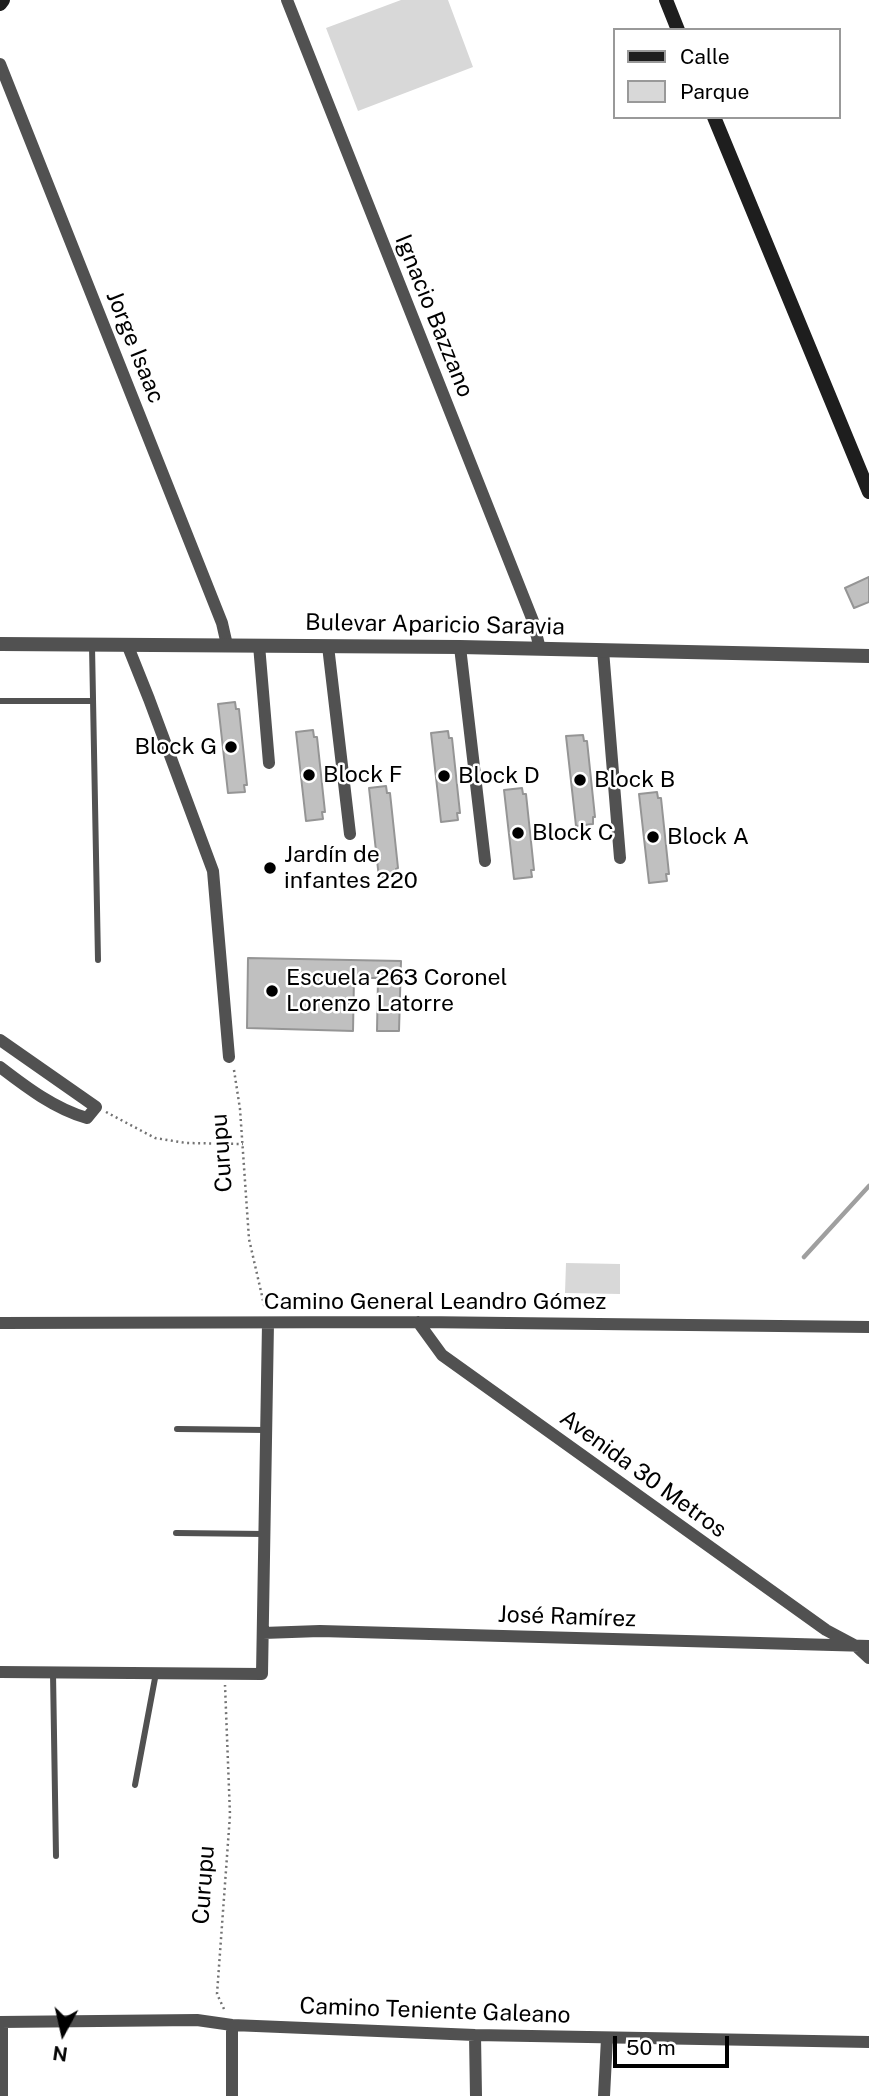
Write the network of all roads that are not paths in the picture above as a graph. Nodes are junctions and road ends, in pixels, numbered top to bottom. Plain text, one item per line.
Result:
1 (287, 0) edge
2 (666, 0) edge
3 (677, 28) edge
4 (0, 64) edge
5 (715, 119) edge
6 (869, 492) edge
7 (0, 644) edge
8 (92, 644) junction
9 (127, 644) junction
10 (227, 645) junction
11 (259, 645) junction
12 (328, 646) junction
13 (460, 647) junction
14 (540, 649) junction
15 (603, 650) junction
16 (869, 656) edge
17 (0, 701) edge
18 (93, 701) junction
19 (269, 763) dead end
20 (350, 834) dead end
21 (620, 858) dead end
22 (485, 860) dead end
23 (98, 960) dead end
24 (0, 1040) edge
25 (229, 1057) road end
26 (0, 1067) edge
27 (418, 1322) junction
28 (0, 1323) edge
29 (268, 1323) junction
30 (869, 1326) edge
31 (177, 1429) dead end
32 (266, 1430) junction
33 (176, 1533) dead end
34 (265, 1534) junction
35 (263, 1633) junction
36 (863, 1646) edge
37 (869, 1658) edge
38 (0, 1672) edge
39 (53, 1672) junction
40 (156, 1673) junction
41 (135, 1785) dead end
42 (56, 1856) dead end
43 (1, 2022) edge
44 (232, 2025) junction
45 (475, 2035) junction
46 (607, 2038) junction
47 (869, 2042) edge
48 (2, 2096) edge
49 (232, 2096) edge
50 (476, 2096) edge
51 (604, 2096) edge

1 - 14 street, Ignacio Bazzano
2 - 3 main road
4 - 10 street, Jorge Isaac
5 - 6 main road
7 - 8 street, Bulevar Aparicio Saravia
8 - 9 street, Bulevar Aparicio Saravia
8 - 18 lane
9 - 10 street, Bulevar Aparicio Saravia
9 - 25 street
10 - 11 street, Bulevar Aparicio Saravia
11 - 12 street, Bulevar Aparicio Saravia
11 - 19 street
12 - 13 street, Bulevar Aparicio Saravia
12 - 20 street
13 - 14 street, Bulevar Aparicio Saravia
13 - 22 street
14 - 15 street, Bulevar Aparicio Saravia
15 - 16 street, Bulevar Aparicio Saravia
15 - 21 street
17 - 18 lane
18 - 23 lane
24 - 26 street
27 - 29 street, Camino General Leandro Gómez
27 - 30 street, Camino General Leandro Gómez
27 - 36 street, Avenida 30 Metros
28 - 29 street, Camino General Leandro Gómez
29 - 32 street
31 - 32 lane
32 - 34 street
33 - 34 lane
34 - 35 street
35 - 36 street, José Ramírez
35 - 40 street
36 - 37 street, Avenida 30 Metros
38 - 39 street
39 - 40 street
39 - 42 lane
40 - 41 lane
43 - 44 street, Camino Teniente Galeano
43 - 48 street
44 - 45 street, Camino Teniente Galeano
44 - 49 street
45 - 46 street, Camino Teniente Galeano
45 - 50 street
46 - 47 street, Camino Teniente Galeano
46 - 51 street

